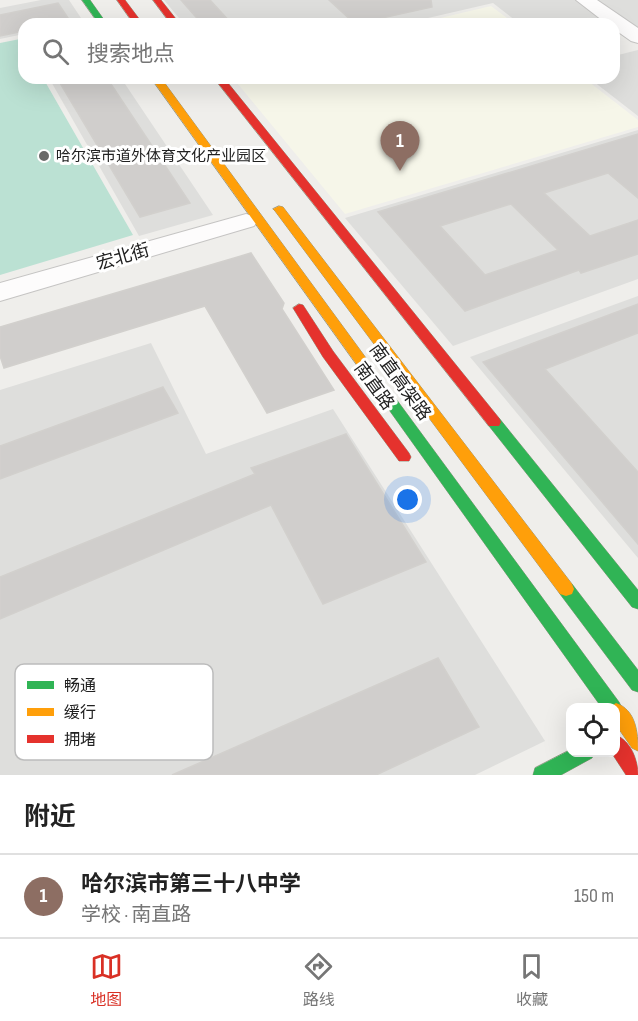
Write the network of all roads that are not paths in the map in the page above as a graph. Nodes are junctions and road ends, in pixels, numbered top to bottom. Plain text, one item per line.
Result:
1 (86, 0) edge
2 (99, 0) edge
3 (121, 0) edge
4 (157, 0) edge
5 (585, 0) edge
6 (99, 18) edge
7 (112, 18) edge
8 (134, 18) edge
9 (171, 18) edge
10 (611, 18) edge
11 (620, 24) edge
12 (638, 37) edge
13 (146, 84) edge
14 (160, 84) edge
15 (224, 84) edge
16 (273, 201) dead end
17 (246, 221) junction
18 (263, 250) dead end
19 (0, 292) edge
20 (293, 297) dead end
21 (412, 469) dead end
22 (638, 602) edge
23 (638, 684) edge
24 (610, 703) edge
25 (620, 717) edge
26 (638, 742) edge
27 (620, 751) edge
28 (578, 757) edge
29 (542, 775) edge
30 (637, 775) edge

1 - 6 main road
2 - 7 main road
3 - 8 main road
4 - 9 main road
5 - 10 street
11 - 12 street
13 - 17 main road
14 - 24 main road, 南直高架路
15 - 22 main road
16 - 23 main road, 南直高架路
17 - 18 main road
17 - 19 street, 宏北街
20 - 21 main road, 南直路
25 - 26 main road, 南直高架路
27 - 30 main road
28 - 29 main road

